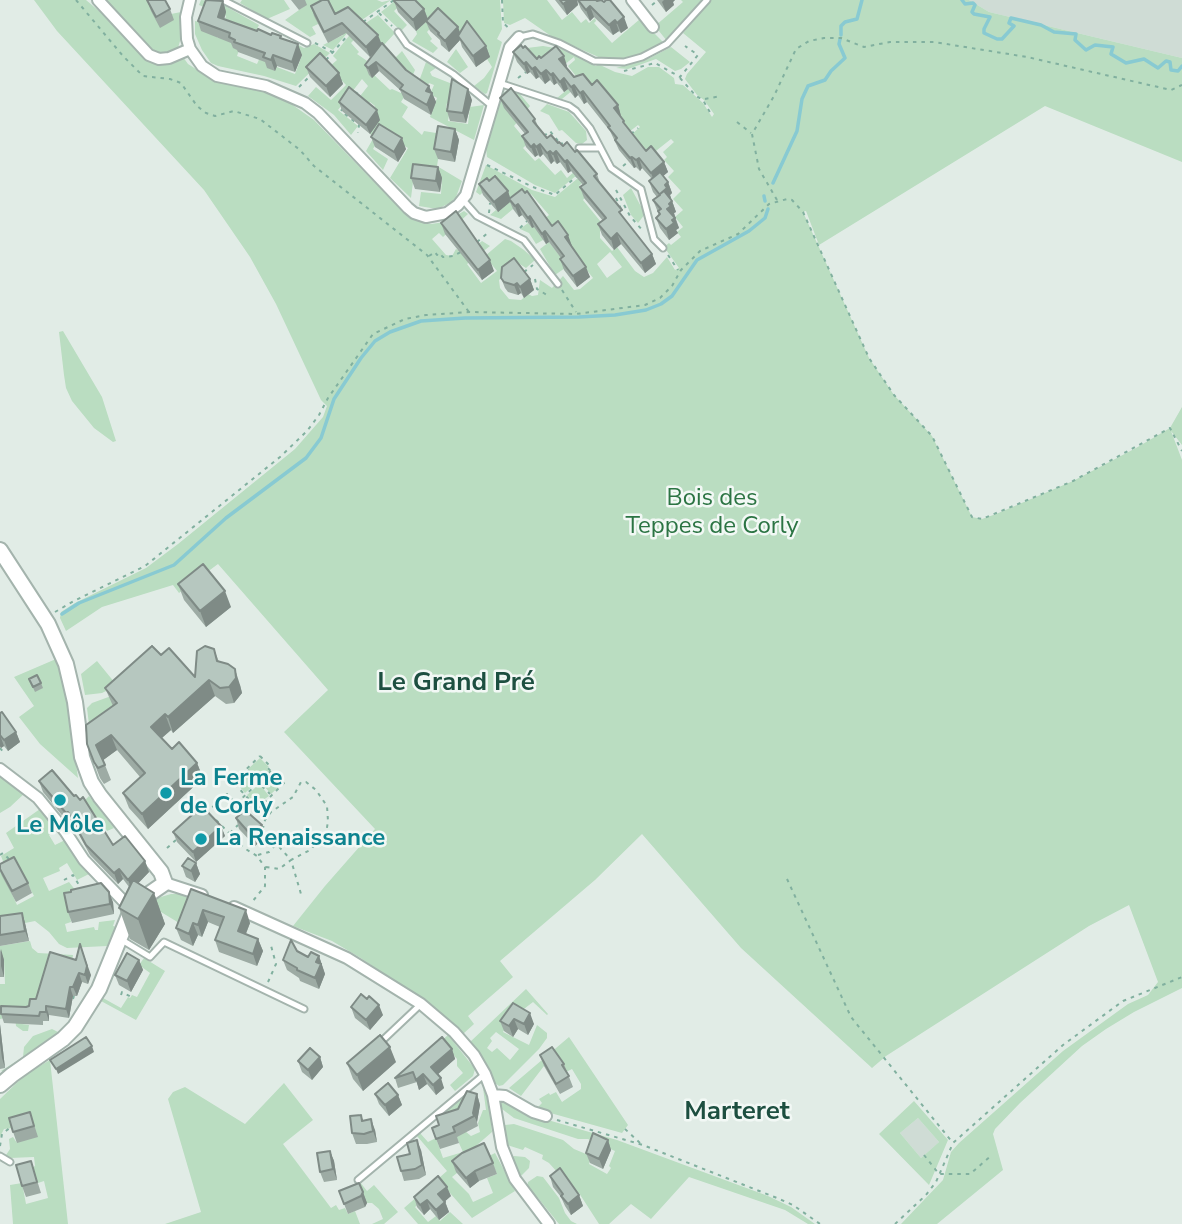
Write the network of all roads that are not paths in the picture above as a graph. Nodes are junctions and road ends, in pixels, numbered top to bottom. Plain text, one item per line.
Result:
1 (98, 0) edge
2 (190, 0) edge
3 (223, 0) edge
4 (632, 0) edge
5 (707, 0) edge
6 (653, 27) dead end
7 (398, 32) road end
8 (519, 37) joint
9 (309, 42) road end
10 (190, 49) junction
11 (499, 83) junction
12 (492, 106) junction
13 (579, 148) edge
14 (599, 148) junction
15 (463, 200) junction
16 (663, 248) road end
17 (558, 284) road end
18 (0, 550) edge
19 (0, 769) edge
20 (165, 883) junction
21 (209, 897) edge
22 (221, 902) edge
23 (132, 910) junction
24 (119, 938) junction
25 (421, 1004) junction
26 (304, 1009) dead end
27 (384, 1039) edge
28 (485, 1074) junction
29 (0, 1085) edge
30 (493, 1095) junction
31 (546, 1116) road end
32 (0, 1157) edge
33 (10, 1162) dead end
34 (358, 1180) edge
35 (549, 1224) edge

1 - 10 street
2 - 10 street
3 - 9 lane
4 - 6 street
5 - 8 lane
7 - 12 lane
8 - 11 street
10 - 15 street
11 - 12 street
11 - 14 lane
12 - 15 street
13 - 14 lane
14 - 16 lane
15 - 17 lane
18 - 20 street
19 - 23 street
20 - 21 street
20 - 23 street
22 - 25 street
23 - 24 street
24 - 26 lane
24 - 29 street
25 - 27 lane
25 - 28 street
28 - 30 street
28 - 34 lane
30 - 31 street
30 - 35 street
32 - 33 lane

